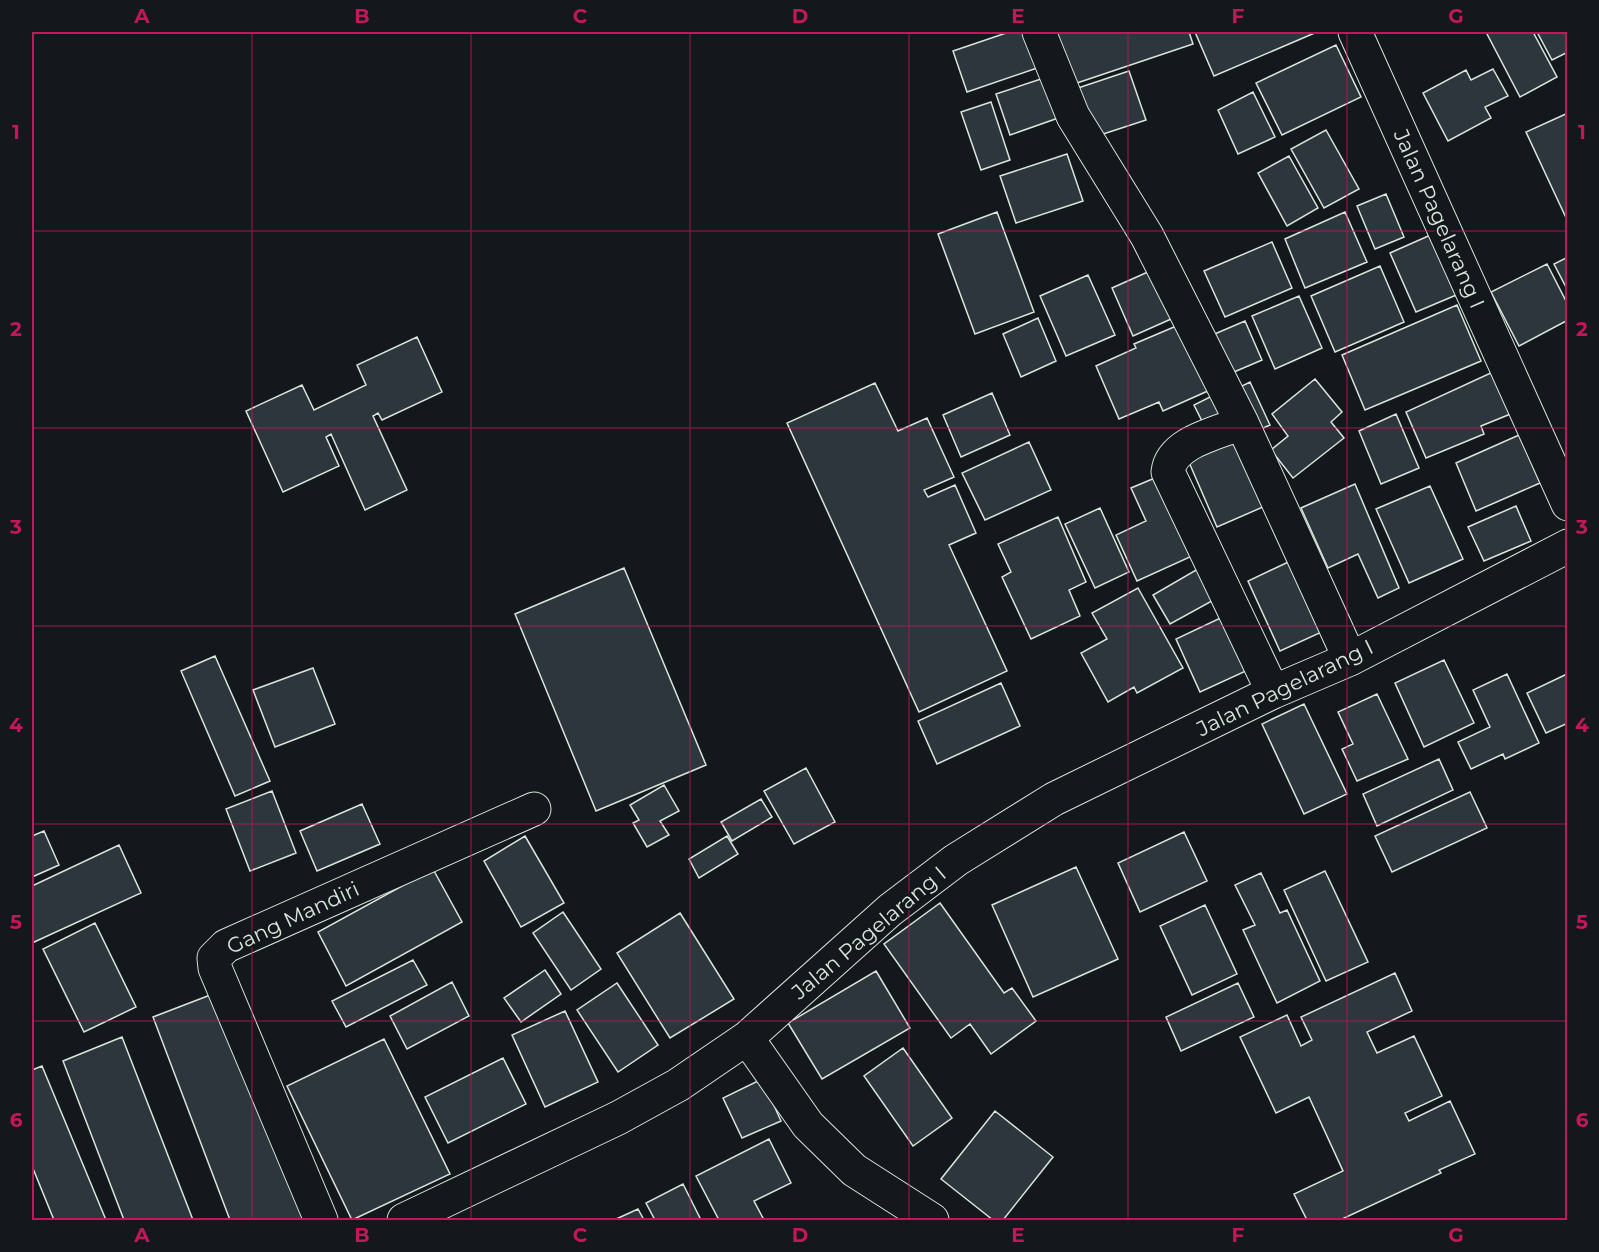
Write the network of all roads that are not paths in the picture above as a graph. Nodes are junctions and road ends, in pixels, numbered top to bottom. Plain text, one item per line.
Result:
1 (1039, 32) edge
2 (1356, 32) edge
3 (1242, 423) junction
4 (1568, 504) edge
5 (1568, 546) edge
6 (1350, 659) junction
7 (1273, 692) junction
8 (534, 808) dead end
9 (747, 1038) junction
10 (321, 1221) edge
11 (404, 1221) edge
12 (932, 1221) edge

1 - 3 street
2 - 4 street, Jalan Pagelarang I
3 - 6 street
3 - 7 street
5 - 6 street, Jalan Pagelarang I
6 - 7 street, Jalan Pagelarang I
7 - 9 street, Jalan Pagelarang I
8 - 10 street, Gang Mandiri
9 - 11 street, Jalan Pagelarang I
9 - 12 street

